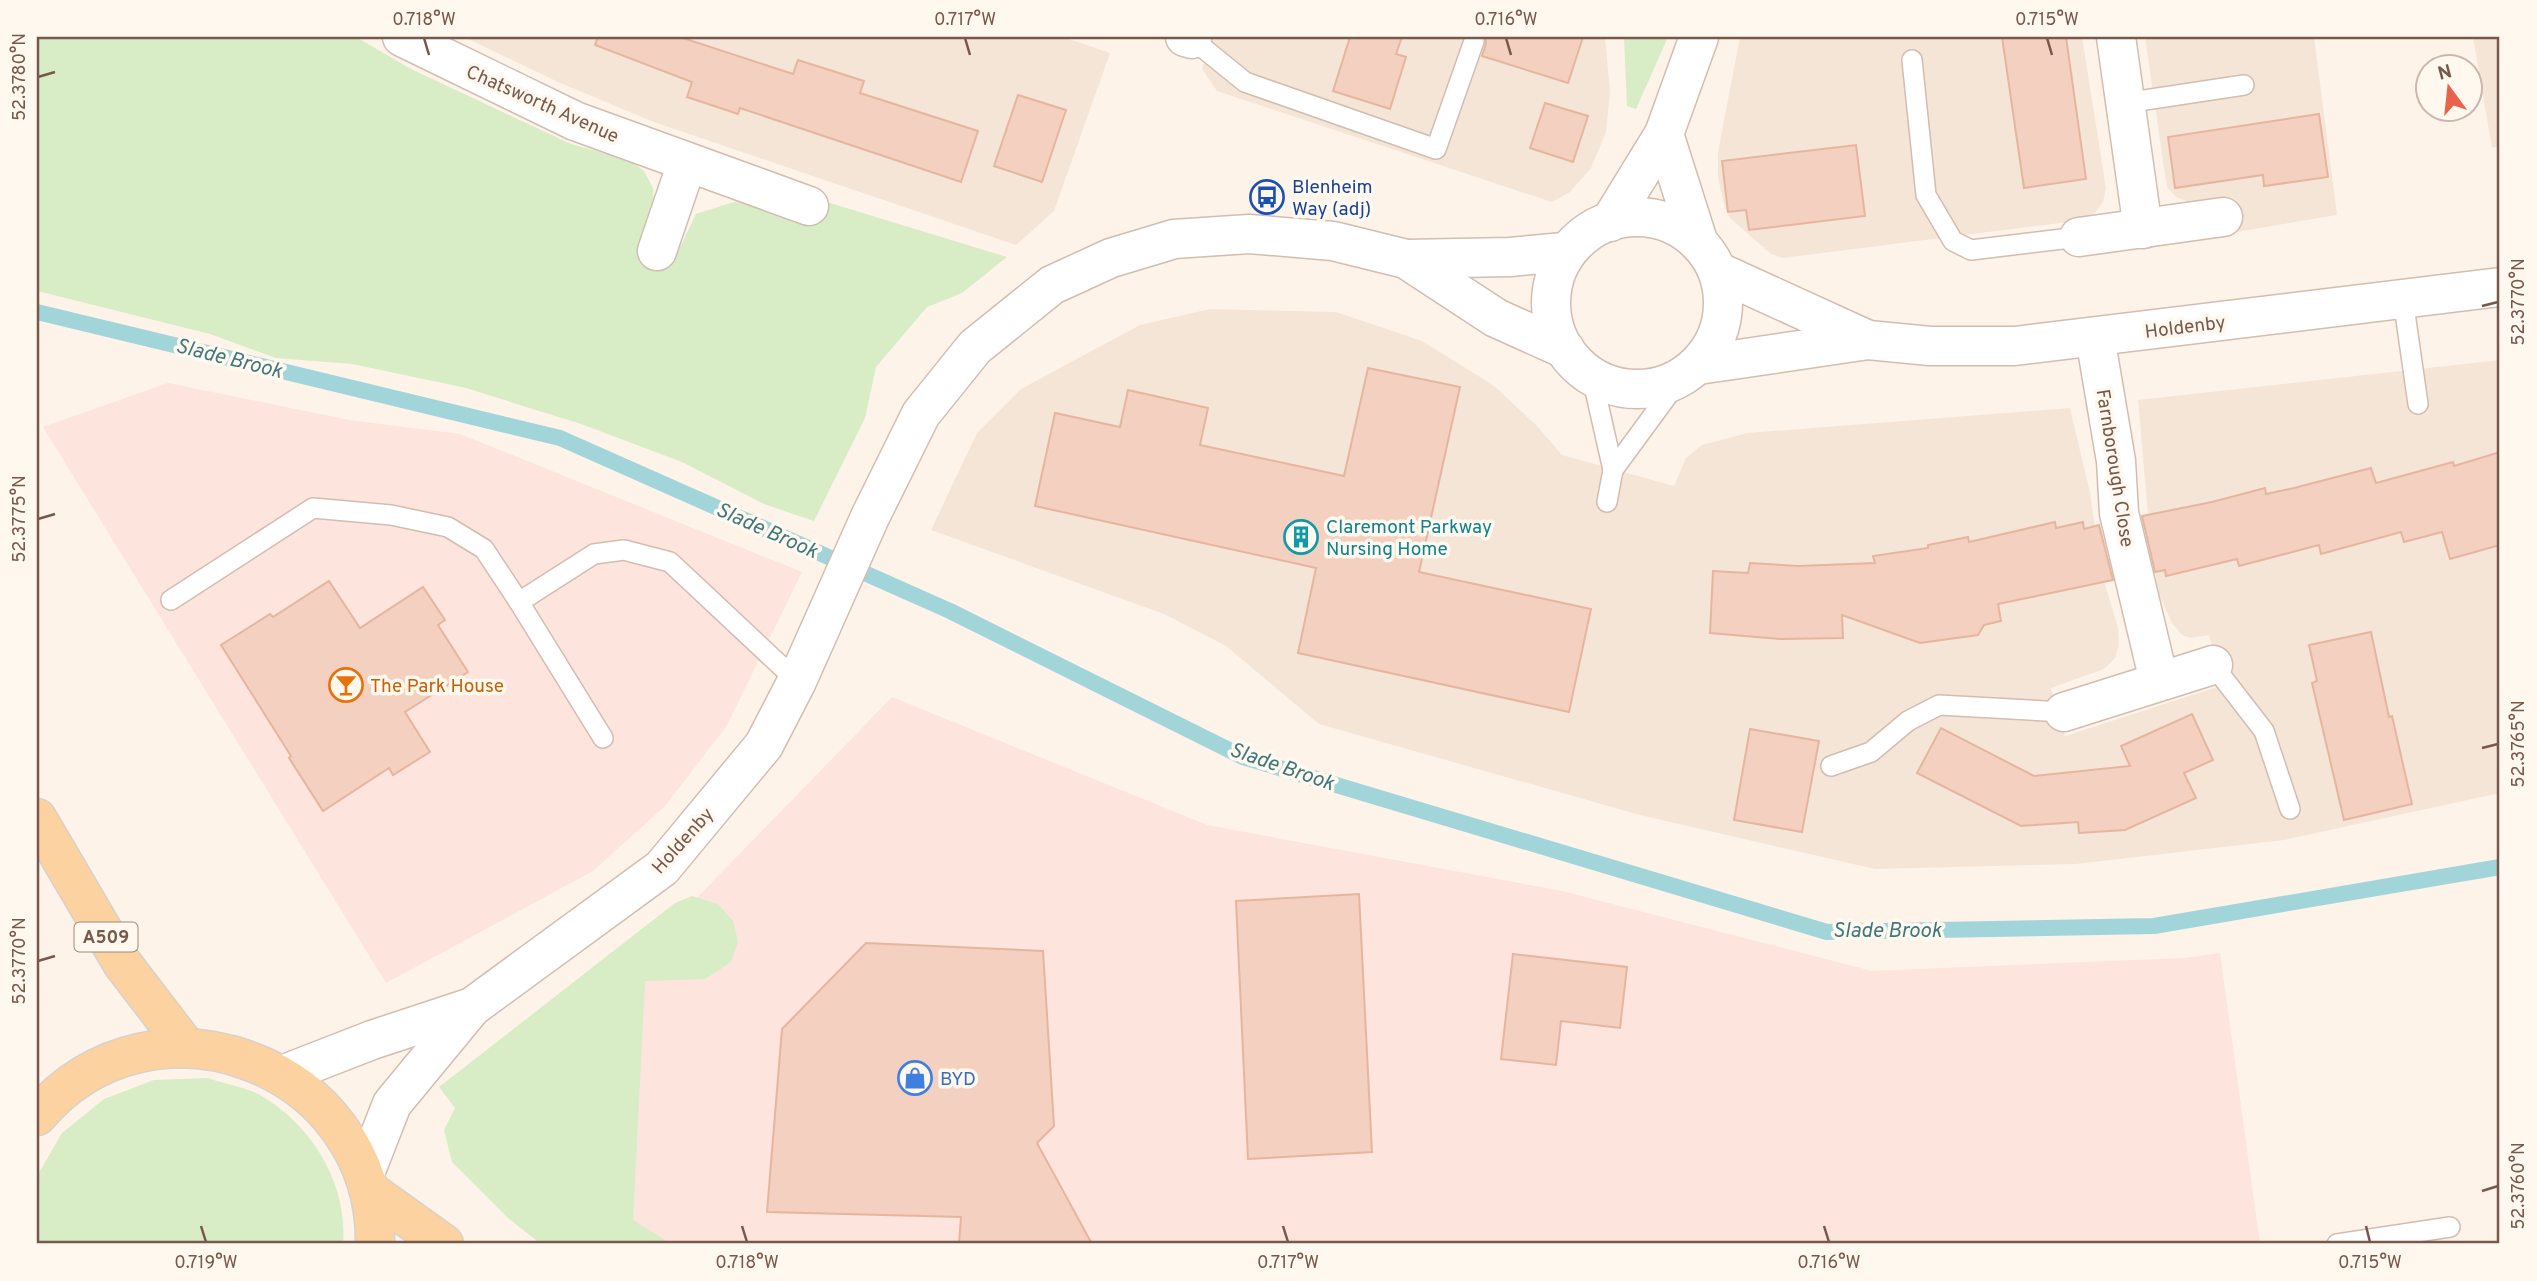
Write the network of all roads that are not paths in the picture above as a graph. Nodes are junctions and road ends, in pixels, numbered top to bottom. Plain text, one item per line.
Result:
1 (402, 37) edge
2 (1699, 37) edge
3 (2116, 37) edge
4 (1188, 38) edge
5 (1474, 41) dead end
6 (1912, 60) dead end
7 (2244, 85) dead end
8 (2125, 103) junction
9 (1664, 134) junction
10 (687, 163) junction
11 (809, 206) dead end
12 (2223, 217) dead end
13 (1610, 222) junction
14 (2143, 229) junction
15 (2079, 237) joint
16 (657, 251) dead end
17 (1564, 252) junction
18 (1709, 257) junction
19 (1406, 259) junction
20 (2500, 287) edge
21 (2403, 299) junction
22 (2095, 337) junction
23 (1868, 340) junction
24 (1565, 349) junction
25 (1690, 371) junction
26 (1592, 377) junction
27 (2418, 404) dead end
28 (1613, 470) junction
29 (1607, 502) dead end
30 (171, 600) dead end
31 (519, 602) junction
32 (2213, 665) joint
33 (797, 681) junction
34 (2159, 681) junction
35 (2064, 712) joint
36 (603, 738) dead end
37 (1831, 766) dead end
38 (2290, 809) dead end
39 (37, 818) edge
40 (472, 1007) junction
41 (187, 1048) junction
42 (282, 1075) junction
43 (37, 1116) edge
44 (367, 1182) junction
45 (2450, 1227) dead end
46 (375, 1244) edge
47 (443, 1244) edge
48 (2337, 1244) edge

1 - 10 street, Chatsworth Avenue
2 - 9 street
3 - 8 street
4 - 5 lane
6 - 15 lane
7 - 8 lane
8 - 14 street
9 - 13 street
9 - 18 street
10 - 11 street, Chatsworth Avenue
10 - 16 street
12 - 14 street
13 - 17 street
13 - 18 street
14 - 15 street
17 - 19 street
17 - 24 street
18 - 23 street, Holdenby
18 - 25 street
19 - 24 street
19 - 33 street, Holdenby
20 - 21 street, Holdenby
21 - 22 street, Holdenby
21 - 27 lane
22 - 23 street, Holdenby
22 - 34 street, Farnborough Close
23 - 25 street, Holdenby
24 - 26 street
25 - 26 street
25 - 28 lane
26 - 28 lane
28 - 29 lane
30 - 31 lane
31 - 33 lane
31 - 36 lane
32 - 34 street
32 - 38 lane
33 - 40 street, Holdenby
34 - 35 street
35 - 37 lane
39 - 41 main road, A509
40 - 42 street, Holdenby
40 - 44 street, Holdenby
41 - 42 main road
41 - 43 main road
42 - 44 main road
44 - 46 main road
44 - 47 main road
45 - 48 lane

